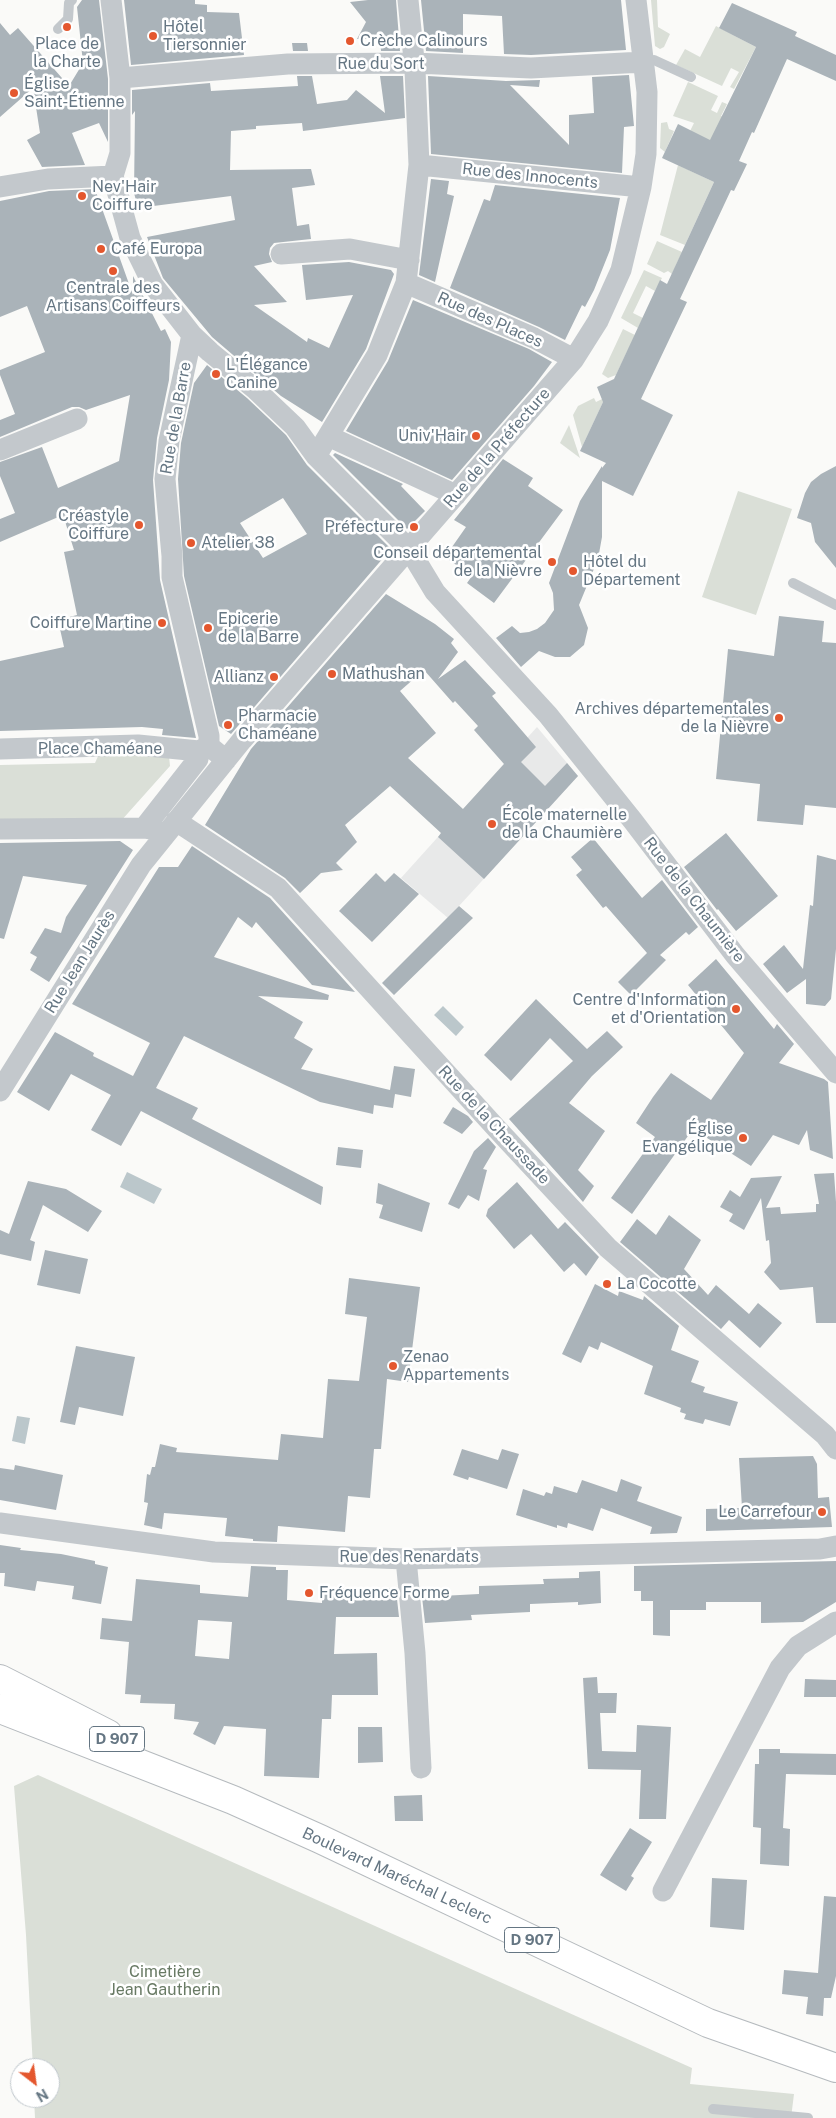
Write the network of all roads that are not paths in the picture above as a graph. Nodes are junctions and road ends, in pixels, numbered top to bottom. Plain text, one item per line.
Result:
1 (72, 0) edge
2 (111, 0) edge
3 (408, 0) edge
4 (636, 0) edge
5 (58, 29) dead end
6 (648, 61) junction
7 (414, 63) junction
8 (690, 77) dead end
9 (120, 78) junction
10 (419, 165) junction
11 (113, 176) junction
12 (0, 187) edge
13 (641, 187) junction
14 (281, 254) dead end
15 (409, 260) junction
16 (406, 283) junction
17 (192, 335) junction
18 (574, 359) junction
19 (77, 419) dead end
20 (328, 436) junction
21 (0, 450) edge
22 (316, 456) junction
23 (456, 495) junction
24 (409, 549) junction
25 (391, 570) junction
26 (793, 583) dead end
27 (435, 592) junction
28 (836, 605) edge
29 (0, 749) edge
30 (204, 749) junction
31 (226, 760) junction
32 (0, 828) edge
33 (144, 828) junction
34 (170, 828) junction
35 (836, 1073) edge
36 (0, 1091) edge
37 (826, 1428) edge
38 (836, 1449) edge
39 (0, 1523) edge
40 (831, 1549) edge
41 (406, 1559) junction
42 (836, 1622) edge
43 (0, 1679) edge
44 (0, 1709) edge
45 (421, 1768) dead end
46 (233, 1800) junction
47 (663, 1891) dead end
48 (836, 2068) edge
49 (714, 2108) dead end
50 (808, 2118) edge

1 - 5 lane
2 - 9 street
3 - 7 street
4 - 6 street, Rue de la Préfecture
6 - 7 street, Rue du Sort
6 - 8 lane
6 - 13 street, Rue de la Préfecture
7 - 9 street, Rue du Sort
7 - 10 street
9 - 11 street
10 - 13 street, Rue des Innocents
10 - 15 street
11 - 12 street
11 - 17 street
13 - 18 street, Rue de la Préfecture
14 - 15 street
15 - 16 street
16 - 18 street, Rue des Places
16 - 20 street
17 - 22 street, Rue de la Chaumière
17 - 30 street, Rue de la Barre
18 - 23 street, Rue de la Préfecture
19 - 21 street
20 - 22 street
20 - 23 street
22 - 24 street, Rue de la Chaumière
23 - 24 street, Rue de la Préfecture
24 - 25 street, Rue de la Préfecture
24 - 27 street, Rue de la Chaumière
25 - 27 street, Rue de la Chaumière
25 - 31 street, Rue de la Préfecture
26 - 28 lane
27 - 35 street, Rue de la Chaumière
29 - 30 street, Place Chaméane
30 - 31 street
30 - 33 street
31 - 34 street, Rue de la Préfecture
32 - 33 street
33 - 34 street
34 - 36 street, Rue Jean Jaurès
34 - 37 street, Rue de la Chaussade
37 - 38 street, Rue de la Chaussade
39 - 41 street, Rue des Renardats
40 - 41 street, Rue des Renardats
41 - 45 street
42 - 47 street
43 - 46 main road, Boulevard Maréchal Leclerc / D 907
44 - 46 main road, Boulevard Maréchal Leclerc / D 907
46 - 48 main road, Boulevard Maréchal Leclerc / D 907
49 - 50 lane

